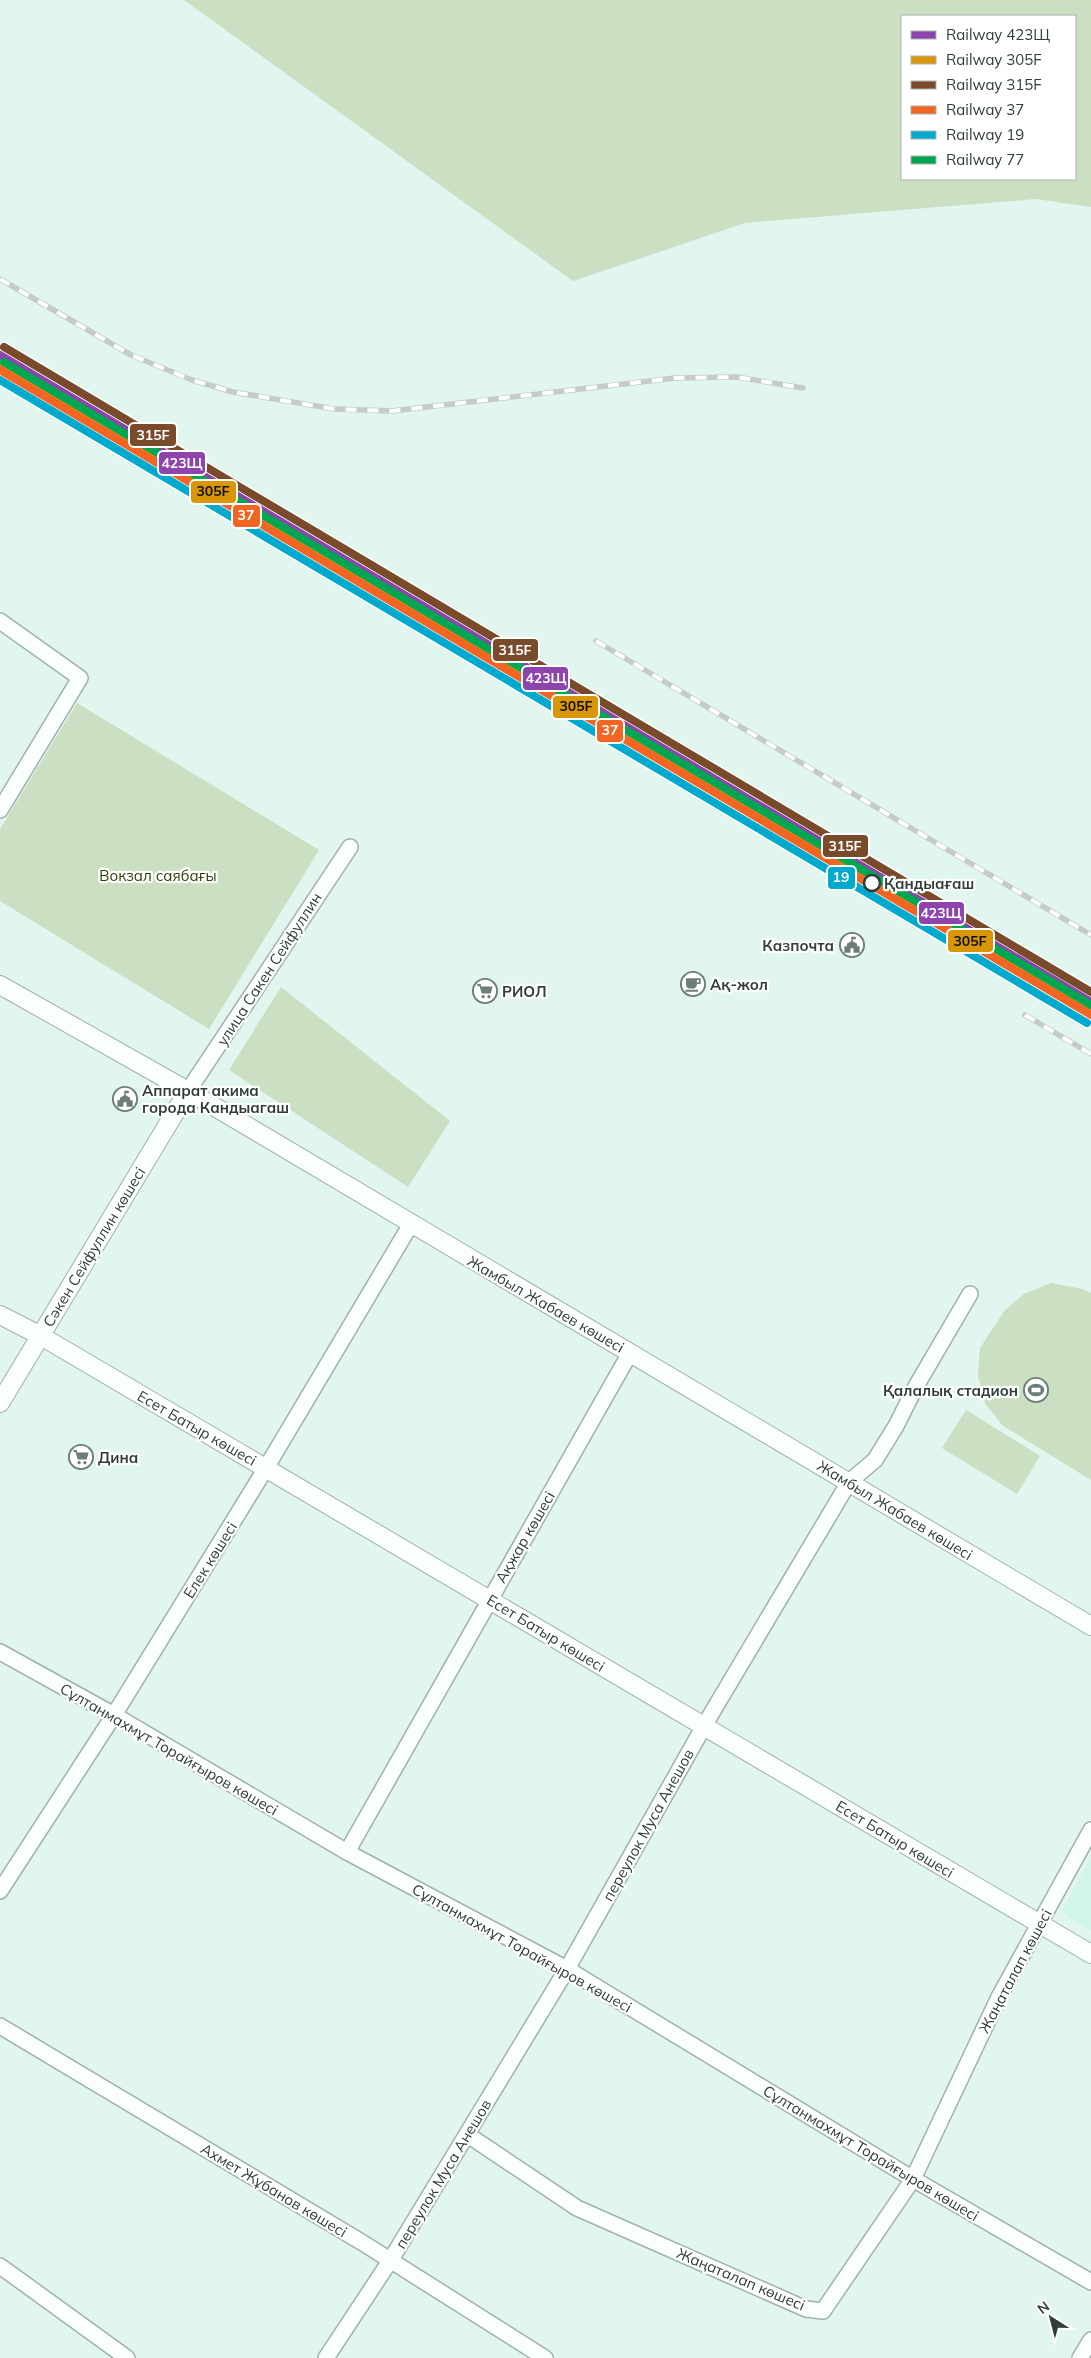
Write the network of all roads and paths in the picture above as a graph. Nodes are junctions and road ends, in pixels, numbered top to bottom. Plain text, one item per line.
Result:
1 (0, 621) edge
2 (0, 810) edge
3 (350, 847) dead end
4 (0, 985) edge
5 (188, 1091) junction
6 (412, 1224) junction
7 (970, 1294) dead end
8 (0, 1314) edge
9 (41, 1336) junction
10 (630, 1353) junction
11 (0, 1403) edge
12 (266, 1468) junction
13 (849, 1482) junction
14 (489, 1600) junction
15 (1091, 1626) edge
16 (0, 1652) edge
17 (114, 1716) junction
18 (704, 1726) junction
19 (1091, 1830) edge
20 (347, 1852) junction
21 (0, 1891) edge
22 (1040, 1924) junction
23 (1091, 1954) edge
24 (567, 1969) junction
25 (0, 2026) edge
26 (468, 2134) junction
27 (913, 2179) junction
28 (390, 2261) junction
29 (0, 2266) edge
30 (1091, 2282) edge
31 (1091, 2340) edge
32 (127, 2358) edge
33 (326, 2358) edge
34 (545, 2358) edge
35 (1080, 2358) edge

1 - 2 street
3 - 5 street, улица Сакен Сейфуллин
4 - 5 street, Жамбыл Жабаев көшесі
5 - 6 street, Жамбыл Жабаев көшесі
5 - 9 street, Сәкен Сейфуллин көшесі
6 - 10 street, Жамбыл Жабаев көшесі
6 - 12 street, Елек көшесі
7 - 13 street, переулок Муса Анешов
8 - 9 street, Есет Батыр көшесі
9 - 11 street, Сәкен Сейфуллин көшесі
9 - 12 street, Есет Батыр көшесі
10 - 13 street, Жамбыл Жабаев көшесі
10 - 14 street, Ақжар көшесі
12 - 14 street, Есет Батыр көшесі
12 - 17 street, Елек көшесі
13 - 15 street, Жамбыл Жабаев көшесі
13 - 18 street, переулок Муса Анешов
14 - 18 street, Есет Батыр көшесі
14 - 20 street, Ақжар көшесі
16 - 17 street, Сұлтанмахмұт Торайғыров көшесі
17 - 20 street, Сұлтанмахмұт Торайғыров көшесі
17 - 21 street, Елек көшесі
18 - 22 street, Есет Батыр көшесі
18 - 24 street, переулок Муса Анешов
19 - 22 street, Жаңаталап көшесі
20 - 24 street, Сұлтанмахмұт Торайғыров көшесі
22 - 23 street, Есет Батыр көшесі
22 - 27 street, Жаңаталап көшесі
24 - 26 street, переулок Муса Анешов
24 - 27 street, Сұлтанмахмұт Торайғыров көшесі
25 - 28 street, Ахмет Жұбанов көшесі
26 - 27 street, Жаңаталап көшесі
26 - 28 street, переулок Муса Анешов
27 - 30 street, Сұлтанмахмұт Торайғыров көшесі
28 - 33 street, переулок Муса Анешов
28 - 34 street, Ахмет Жұбанов көшесі
29 - 32 street
31 - 35 street

